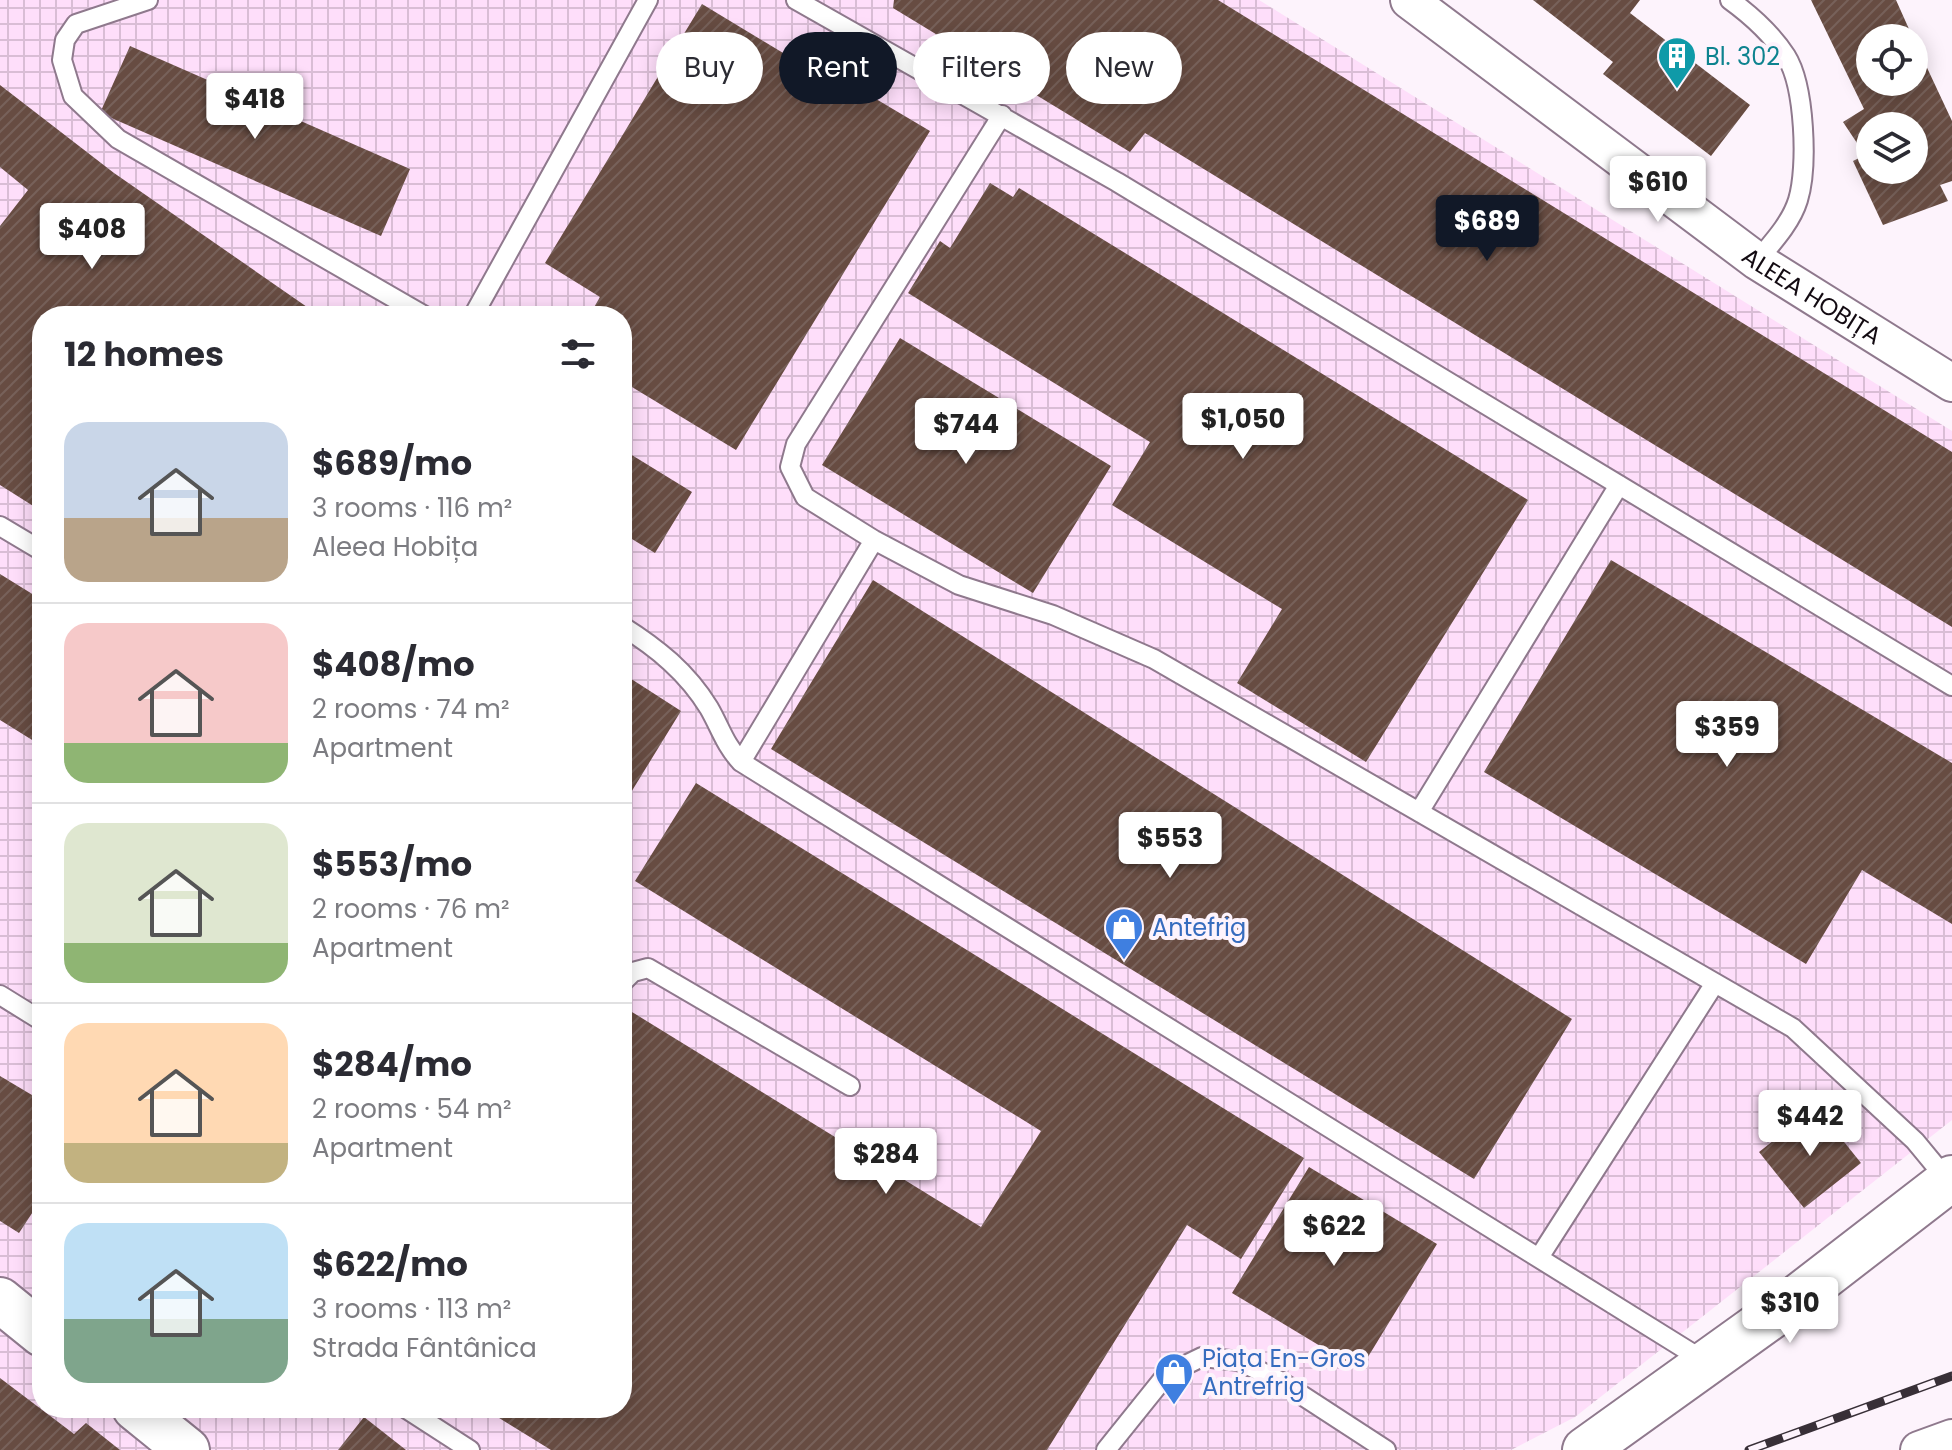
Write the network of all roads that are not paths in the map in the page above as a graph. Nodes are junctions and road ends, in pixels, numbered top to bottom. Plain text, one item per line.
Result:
1 (148, 0) edge
2 (648, 0) edge
3 (796, 0) edge
4 (1409, 0) edge
5 (1730, 0) edge
6 (1002, 115) junction
7 (1757, 261) junction
8 (408, 306) edge
9 (479, 306) edge
10 (1952, 383) edge
11 (1619, 485) junction
12 (0, 526) edge
13 (874, 540) junction
14 (32, 545) edge
15 (632, 632) edge
16 (1952, 686) edge
17 (741, 762) junction
18 (1419, 812) junction
19 (632, 973) edge
20 (1715, 983) junction
21 (0, 995) edge
22 (32, 1015) edge
23 (850, 1086) dead end
24 (1950, 1179) edge
25 (1540, 1256) junction
26 (0, 1300) edge
27 (32, 1326) edge
28 (1708, 1363) junction
29 (147, 1418) edge
30 (420, 1418) edge
31 (1952, 1438) edge
32 (187, 1450) edge
33 (470, 1450) edge
34 (1106, 1450) edge
35 (1386, 1450) edge
36 (1585, 1450) edge
37 (1919, 1450) edge

1 - 8 lane
2 - 9 lane
3 - 6 lane
4 - 7 street, ALEEA HOBIȚA
5 - 7 lane
6 - 11 lane
6 - 13 lane
7 - 10 street, ALEEA HOBIȚA
11 - 16 lane
11 - 18 lane
12 - 14 lane
13 - 17 lane
13 - 18 lane
15 - 17 lane
17 - 25 lane
18 - 20 lane
19 - 23 lane
20 - 24 lane
20 - 25 lane
21 - 22 lane
24 - 28 street
25 - 28 lane
26 - 27 street
28 - 36 street
29 - 32 street
30 - 33 lane
31 - 37 street
34 - 35 lane

